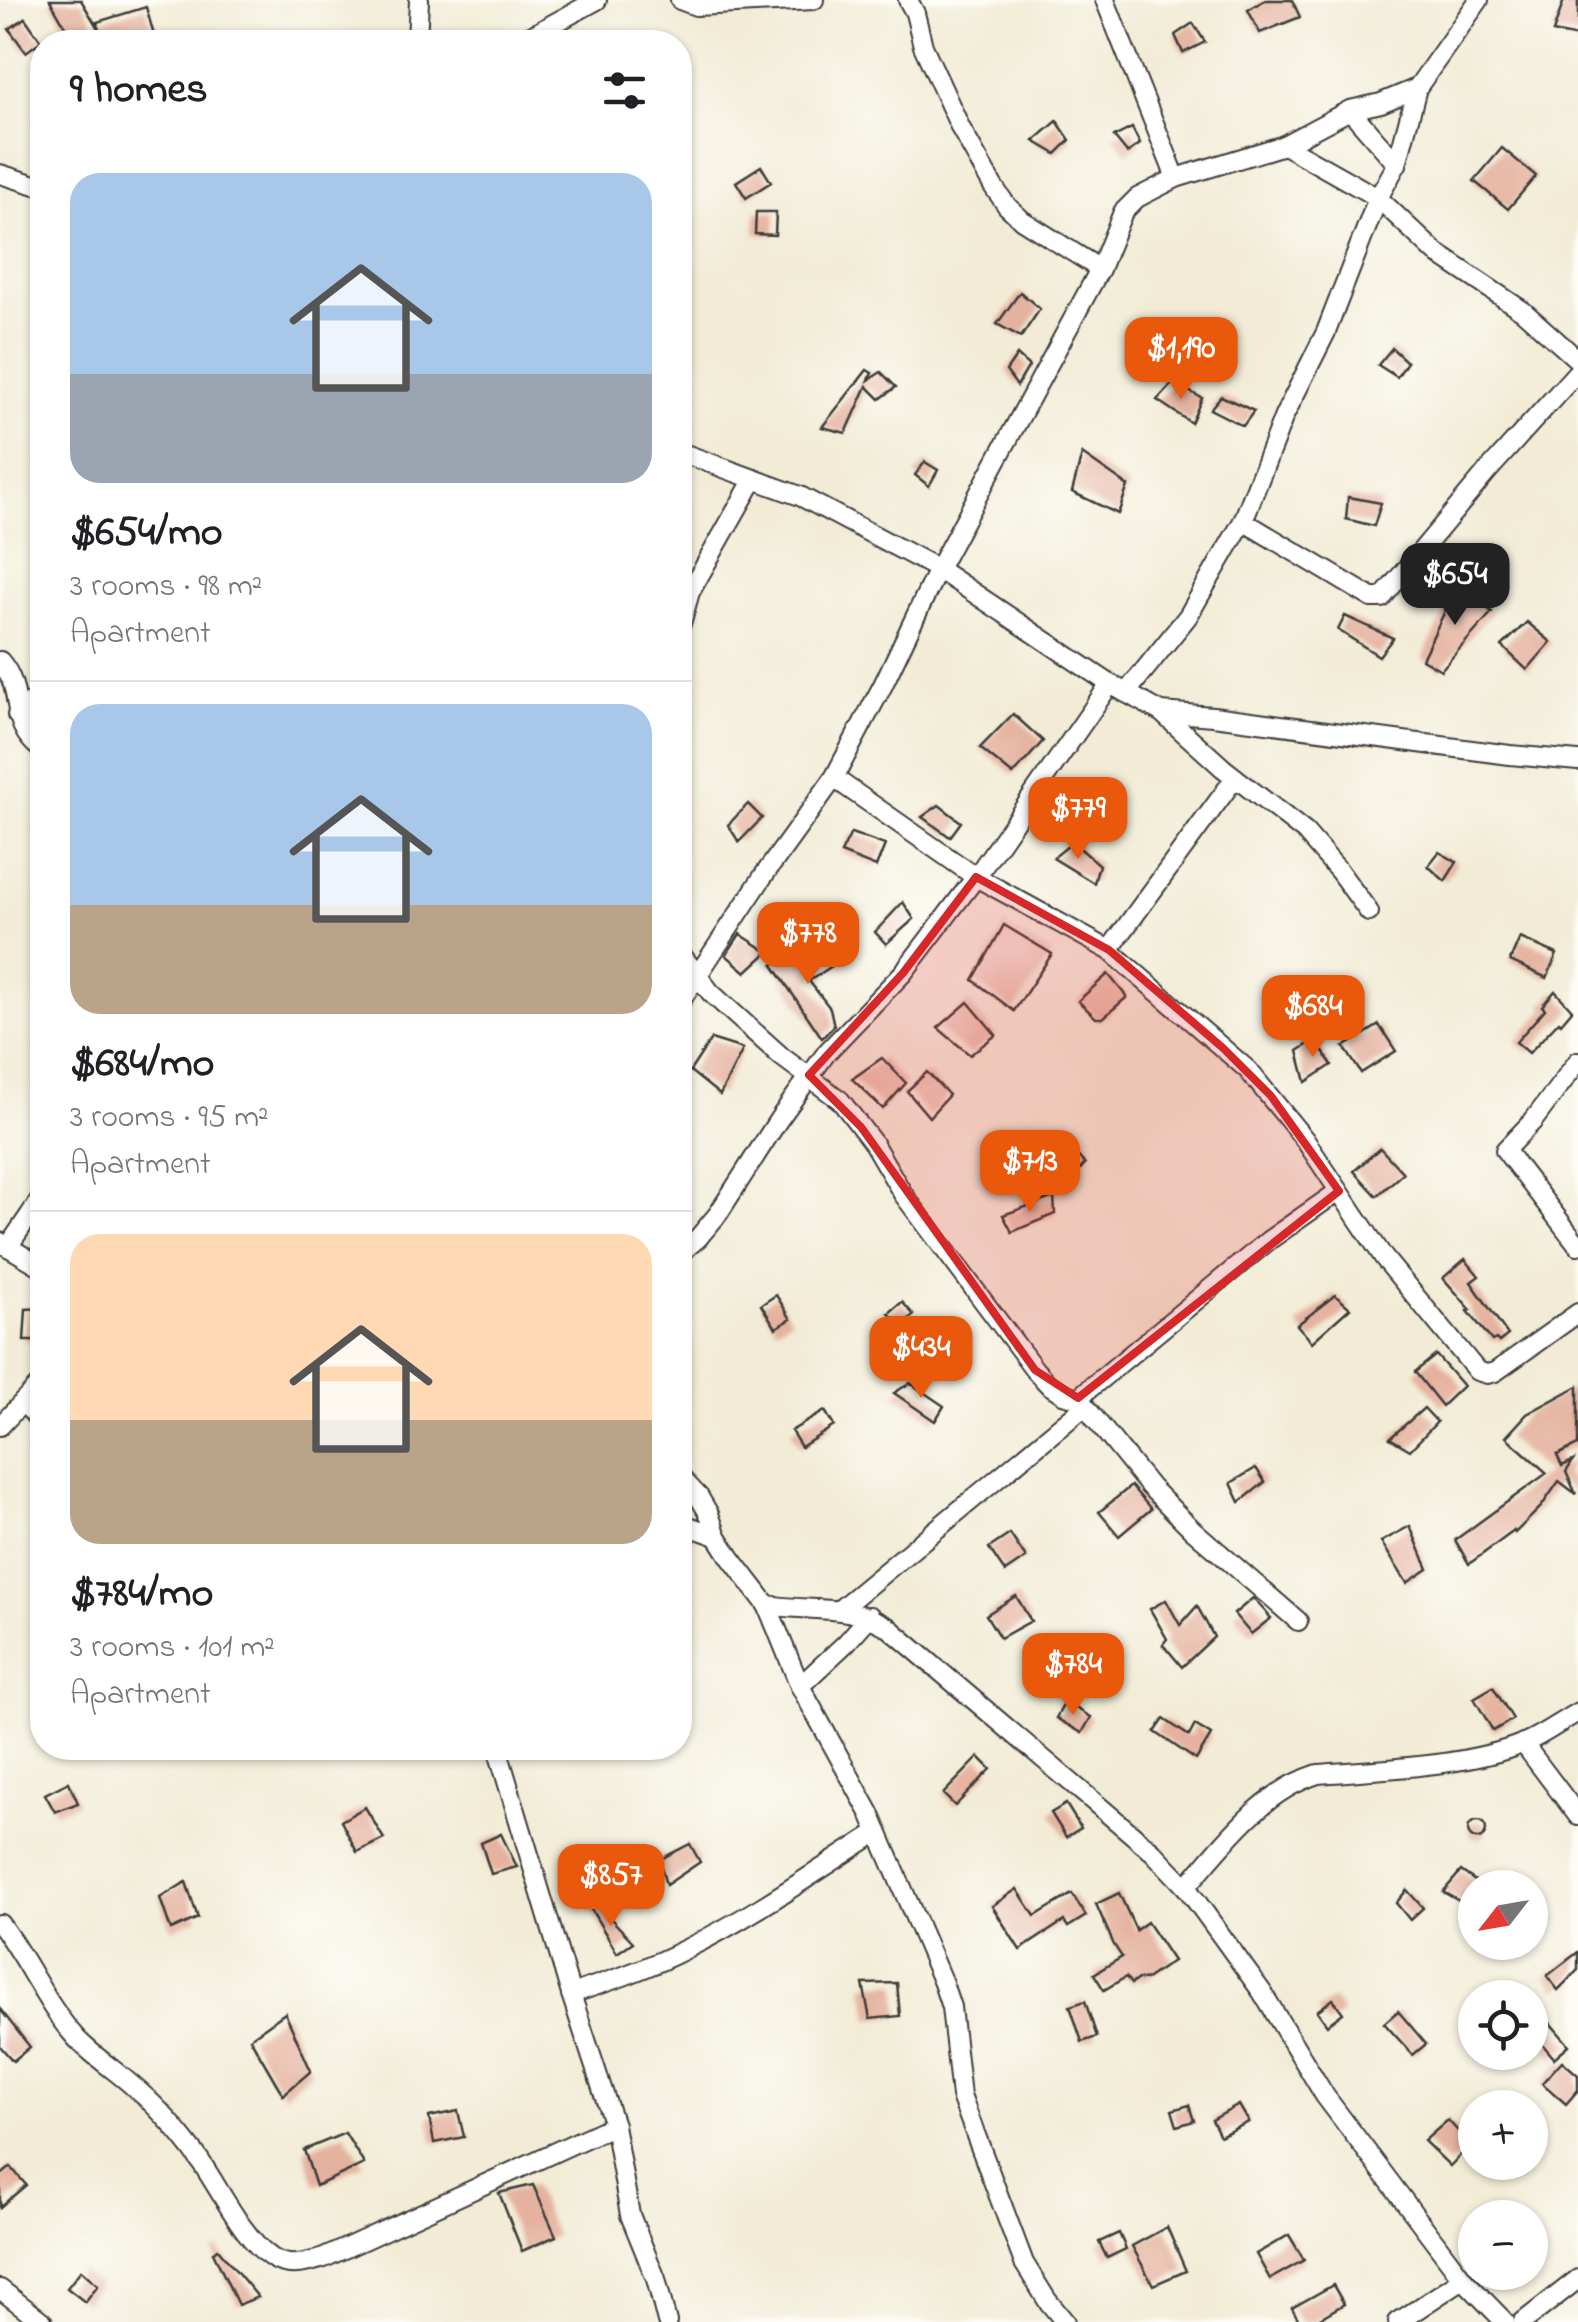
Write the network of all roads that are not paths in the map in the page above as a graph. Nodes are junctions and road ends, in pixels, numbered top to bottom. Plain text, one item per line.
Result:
1 (419, 0) edge
2 (597, 0) edge
3 (680, 0) edge
4 (814, 0) edge
5 (908, 0) edge
6 (1105, 0) edge
7 (1479, 0) edge
8 (418, 30) edge
9 (542, 30) edge
10 (1417, 88) junction
11 (1350, 110) junction
12 (1284, 145) junction
13 (1398, 164) junction
14 (0, 174) edge
15 (1176, 178) junction
16 (30, 183) edge
17 (1378, 198) junction
18 (1100, 268) junction
19 (1578, 360) edge
20 (1578, 371) edge
21 (692, 456) edge
22 (754, 479) junction
23 (1243, 521) junction
24 (938, 569) junction
25 (692, 588) edge
26 (0, 661) edge
27 (1118, 688) junction
28 (30, 704) edge
29 (1161, 712) junction
30 (17, 715) junction
31 (30, 740) edge
32 (1578, 762) edge
33 (834, 778) junction
34 (1235, 778) junction
35 (976, 876) junction
36 (1368, 912) dead end
37 (1109, 950) junction
38 (692, 970) edge
39 (696, 976) junction
40 (692, 982) edge
41 (1578, 1061) edge
42 (809, 1075) junction
43 (1338, 1190) junction
44 (30, 1212) edge
45 (692, 1243) edge
46 (4, 1244) edge
47 (1578, 1246) edge
48 (30, 1259) edge
49 (1578, 1313) edge
50 (30, 1395) edge
51 (23, 1402) junction
52 (1082, 1402) junction
53 (30, 1410) edge
54 (0, 1426) edge
55 (692, 1489) edge
56 (692, 1527) edge
57 (717, 1536) junction
58 (767, 1605) junction
59 (839, 1610) junction
60 (870, 1616) junction
61 (1298, 1621) dead end
62 (800, 1686) junction
63 (1578, 1712) edge
64 (1523, 1743) junction
65 (501, 1760) edge
66 (1578, 1816) edge
67 (878, 1832) junction
68 (1186, 1887) junction
69 (0, 1924) edge
70 (571, 1994) junction
71 (614, 2125) junction
72 (1458, 2271) edge
73 (1578, 2279) edge
74 (1458, 2281) edge
75 (0, 2288) edge
76 (1474, 2290) edge
77 (43, 2322) edge
78 (668, 2322) edge
79 (1065, 2322) edge
80 (1398, 2322) edge
81 (1505, 2322) edge
82 (1523, 2322) edge

1 - 8 street
2 - 9 street
3 - 4 street
5 - 18 street
6 - 15 street
7 - 10 street
10 - 11 street
10 - 13 street
11 - 12 street
11 - 13 street
12 - 15 street
12 - 17 street
13 - 17 street
14 - 16 street
15 - 18 street
17 - 19 street
17 - 23 street
18 - 24 street
20 - 23 street
21 - 22 street
22 - 24 street
22 - 25 street
23 - 27 street
24 - 27 street
24 - 33 street
26 - 30 street
27 - 29 street
27 - 35 street
28 - 30 street
29 - 32 street
29 - 34 street
30 - 31 street
33 - 35 street
33 - 39 street
34 - 36 street
34 - 37 street
35 - 37 street
35 - 42 street
37 - 43 street
38 - 39 street
39 - 40 street
39 - 42 street
41 - 47 street
42 - 45 street
42 - 52 street
43 - 49 street
43 - 52 street
44 - 46 street
46 - 48 street
50 - 51 street
51 - 53 street
51 - 54 street
52 - 59 street
52 - 61 street
55 - 57 street
56 - 57 street
57 - 58 street
58 - 59 street
58 - 62 street
59 - 60 street
60 - 62 street
60 - 68 street
62 - 67 street
63 - 64 street
64 - 66 street
64 - 68 street
65 - 70 street
67 - 70 street
67 - 79 street
68 - 72 street
69 - 71 street
70 - 71 street
71 - 78 street
73 - 82 street
74 - 80 street
75 - 77 street
76 - 81 street

